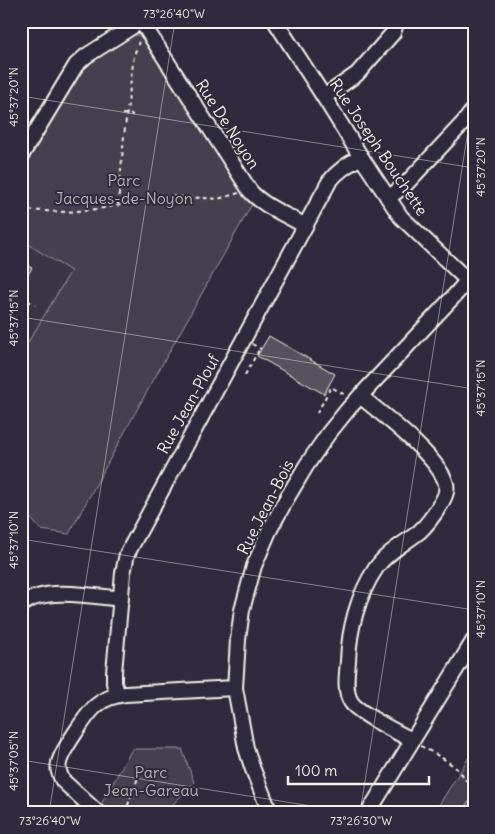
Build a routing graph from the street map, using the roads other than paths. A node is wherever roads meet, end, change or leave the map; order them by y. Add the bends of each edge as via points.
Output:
1 (275, 21) edge
2 (397, 21) edge
3 (140, 25) edge
4 (324, 97) junction
5 (474, 109) edge
6 (21, 156) edge
7 (361, 157) junction
8 (388, 198) junction
9 (305, 226) junction
10 (470, 277) edge
11 (355, 397) junction
12 (121, 599) junction
13 (21, 605) edge
14 (474, 640) edge
15 (235, 688) junction
16 (118, 695) junction
17 (414, 742) junction
18 (98, 813) edge
19 (270, 813) edge
20 (368, 813) edge

1 - 4 street, Rue Joseph Bouchette
2 - 4 street via 392,33 357,74
3 - 6 street via 76,65
3 - 9 street, Rue De Noyon via 250,190 262,201
4 - 7 street, Rue Joseph Bouchette
5 - 8 street via 404,186
7 - 8 street, Rue Joseph Bouchette
7 - 9 street, Rue Jean-Plouf via 335,174
8 - 10 street, Rue Joseph Bouchette via 406,223
9 - 12 street, Rue Jean-Plouf via 130,547
10 - 11 street, Rue Jean-Bois
11 - 15 street, Rue Jean-Bois via 286,498 262,547 242,610
11 - 17 street via 427,454 446,482 444,499 430,522 384,559 369,578 356,611 350,640 347,682 352,702
12 - 13 street via 54,594 35,597
12 - 16 street, Rue Jean-Plouf via 114,672
14 - 17 street
15 - 16 street
15 - 19 street, Rue Jean-Bois via 246,748
16 - 18 street via 101,702 89,713 58,765 63,781
17 - 20 street

